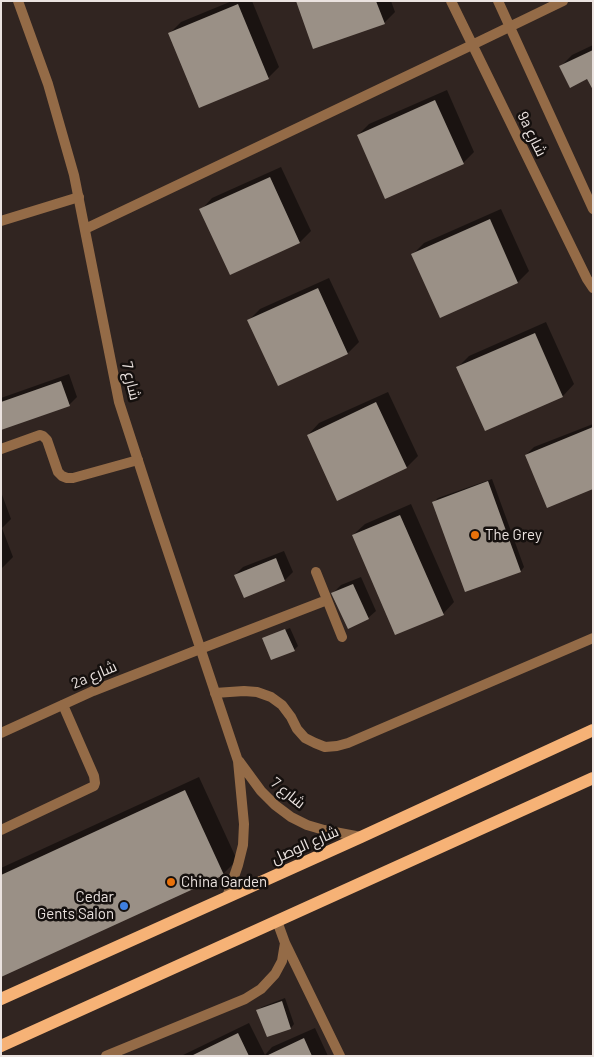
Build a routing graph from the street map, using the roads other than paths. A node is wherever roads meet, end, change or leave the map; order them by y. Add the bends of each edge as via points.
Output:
1 (18, 1) edge
2 (451, 1) edge
3 (498, 1) edge
4 (563, 1) edge
5 (510, 27) junction
6 (472, 45) junction
7 (78, 197) junction
8 (593, 209) edge
9 (1, 221) edge
10 (85, 229) junction
11 (590, 284) edge
12 (1, 449) edge
13 (138, 460) junction
14 (316, 572) dead end
15 (327, 600) junction
16 (342, 637) dead end
17 (593, 638) edge
18 (200, 649) junction
19 (216, 693) junction
20 (63, 705) junction
21 (593, 730) edge
22 (1, 733) edge
23 (238, 760) junction
24 (593, 778) edge
25 (1, 830) edge
26 (361, 837) junction
27 (227, 897) junction
28 (277, 921) junction
29 (286, 943) junction
30 (1, 999) edge
31 (1, 1046) edge
32 (106, 1056) edge
33 (340, 1056) edge

1 - 7 street, شارع 7 via 48,84
2 - 6 street, 9a شارع
3 - 5 street, 9a شارع
4 - 5 street
5 - 6 street
5 - 8 street, 9a شارع
6 - 10 street
6 - 11 street, 9a شارع
7 - 9 street
7 - 10 street, شارع 7
10 - 13 street, شارع 7 via 120,402
12 - 13 street via 43,436 58,472 67,478
13 - 18 street, شارع 7
14 - 15 street
15 - 16 street
15 - 18 street, 2a شارع
17 - 19 street via 337,746 314,744 305,738 282,705 271,697 258,692
18 - 19 street, شارع 7
18 - 20 street, 2a شارع
19 - 23 street, شارع 7
20 - 22 street, 2a شارع
20 - 25 street via 94,776 94,786
21 - 26 main road, شارع الوصل
23 - 26 street, شارع 7 via 261,792 291,817 324,830
23 - 27 street, شارع 7 via 244,810 243,844
24 - 28 main road
26 - 27 main road, شارع الوصل
27 - 30 main road, شارع الوصل
28 - 29 street
28 - 31 main road
29 - 32 street via 276,974 254,994
29 - 33 street

